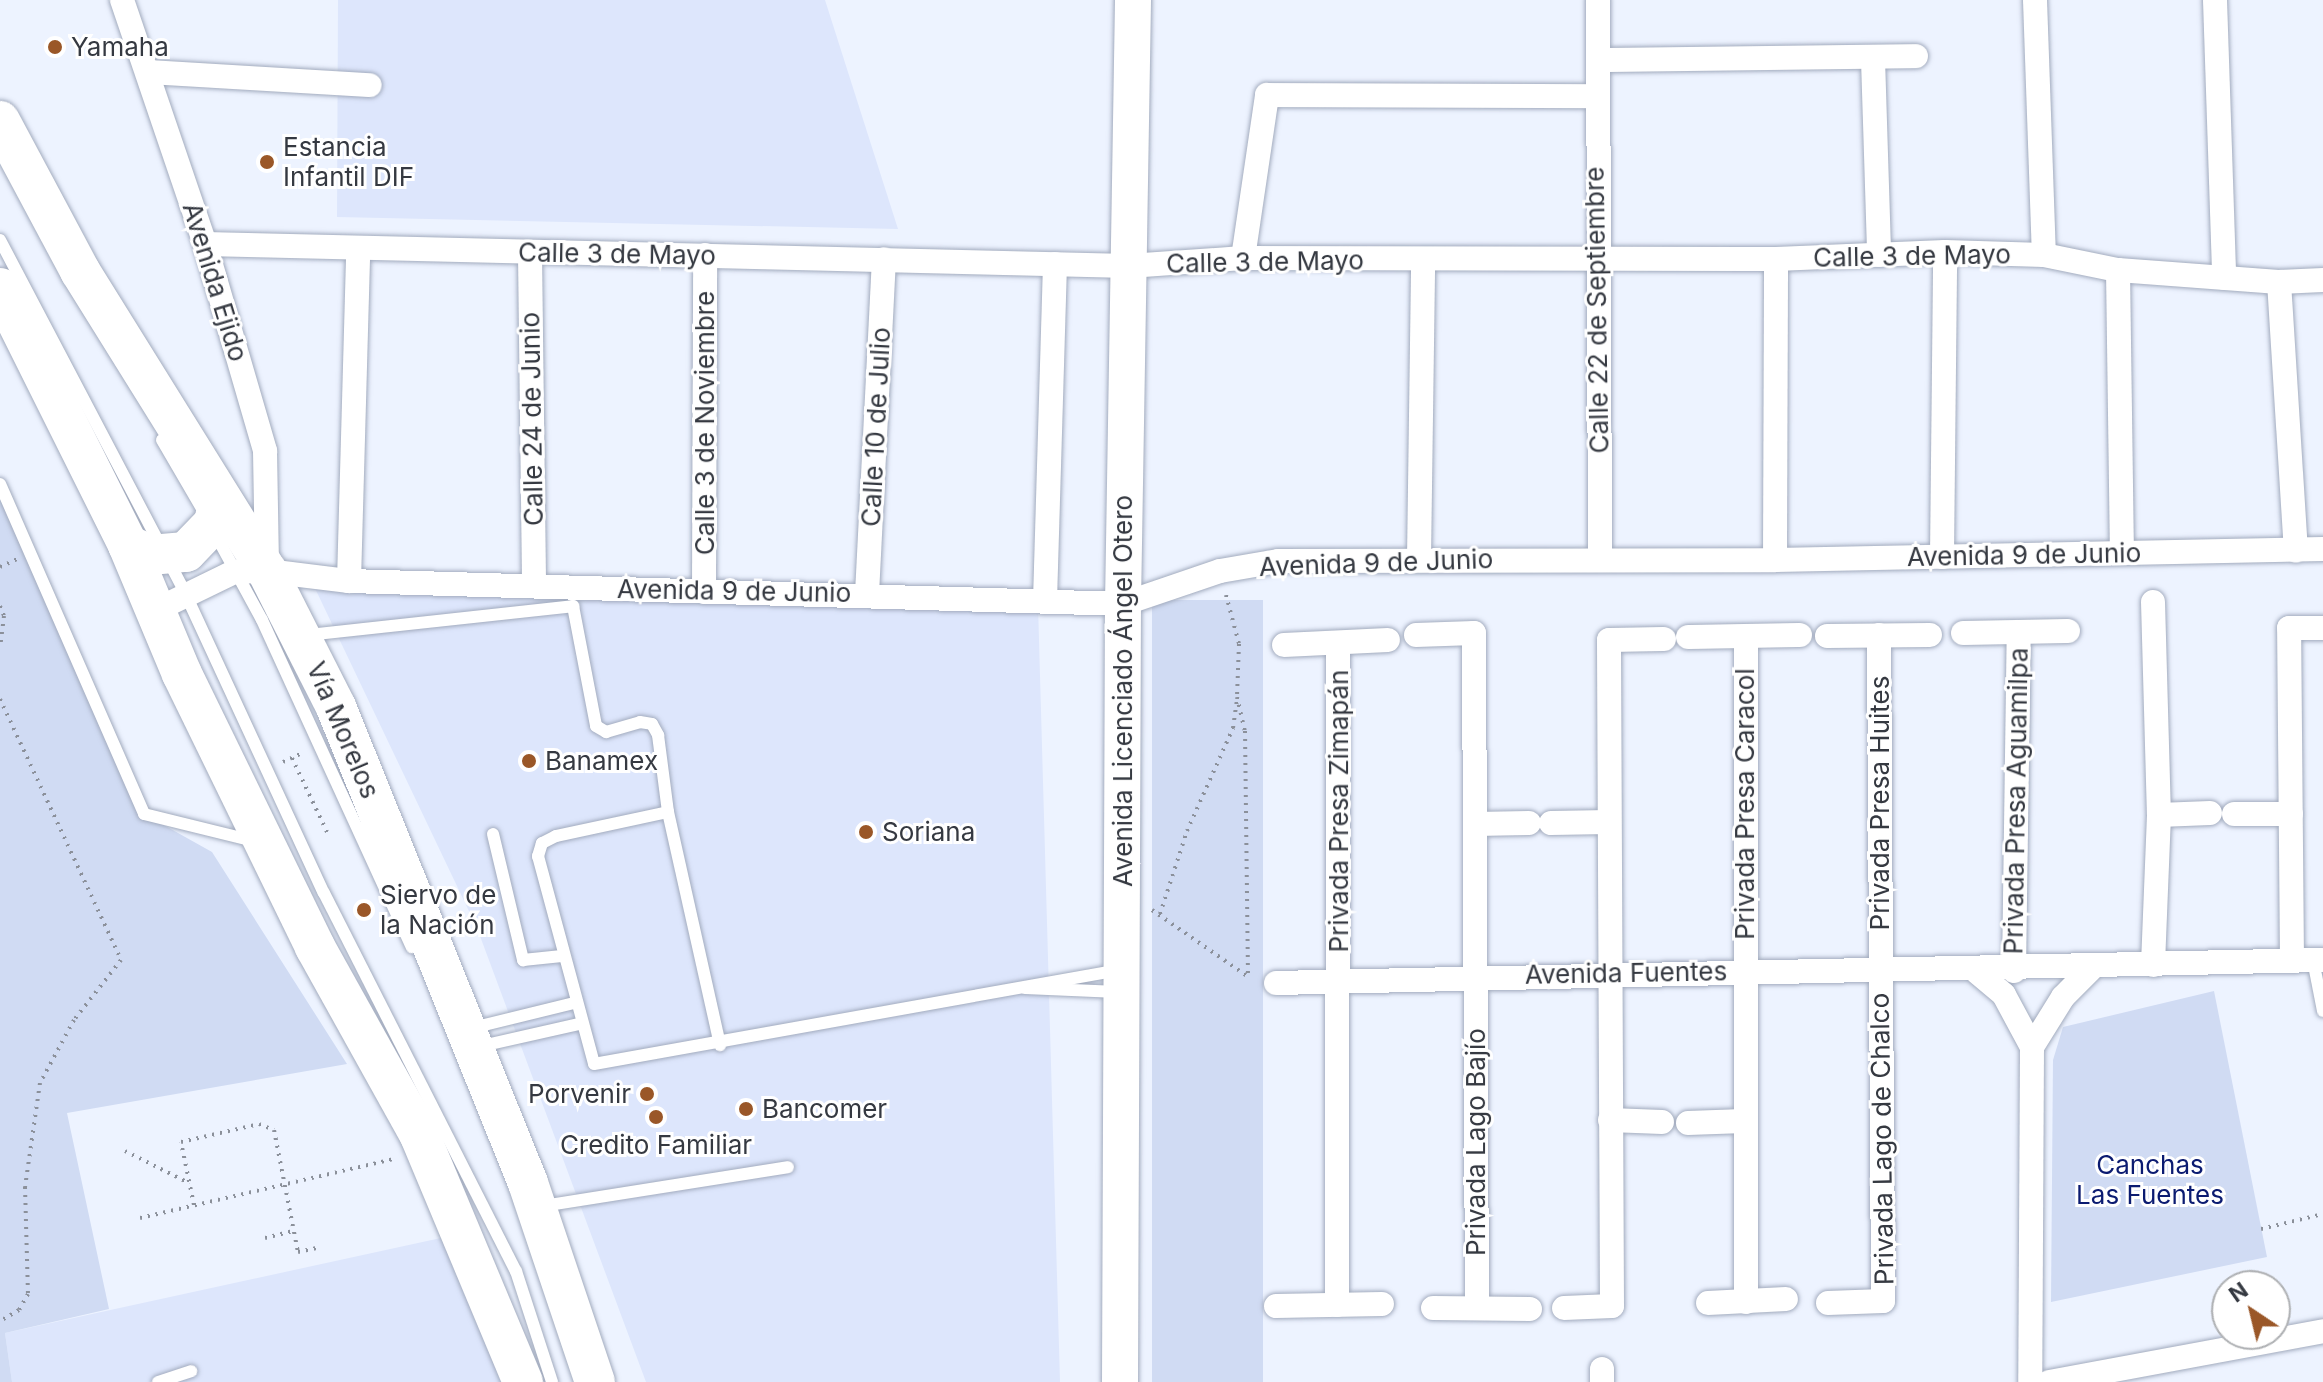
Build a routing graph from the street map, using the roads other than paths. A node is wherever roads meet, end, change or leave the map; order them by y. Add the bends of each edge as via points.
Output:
1 (122, 0) edge
2 (1133, 0) edge
3 (1598, 0) edge
4 (2035, 0) edge
5 (2215, 0) edge
6 (1916, 56) dead end
7 (1873, 59) junction
8 (1600, 60) junction
9 (148, 72) junction
10 (370, 85) dead end
11 (1595, 96) junction
12 (0, 121) edge
13 (0, 150) edge
14 (0, 240) edge
15 (205, 244) junction
16 (358, 250) junction
17 (1945, 252) junction
18 (530, 253) junction
19 (705, 255) junction
20 (1879, 255) junction
21 (2044, 255) junction
22 (1597, 257) junction
23 (1243, 258) junction
24 (884, 259) junction
25 (1776, 259) junction
26 (1423, 260) junction
27 (1055, 264) junction
28 (1129, 266) junction
29 (2118, 270) junction
30 (2224, 278) junction
31 (2323, 280) edge
32 (2279, 282) junction
33 (0, 288) edge
34 (95, 324) dead end
35 (158, 433) dead end
36 (0, 484) edge
37 (216, 512) junction
38 (128, 545) junction
39 (2323, 549) edge
40 (2296, 550) junction
41 (2122, 553) junction
42 (166, 556) junction
43 (1942, 557) junction
44 (1419, 559) junction
45 (1600, 560) junction
46 (1775, 560) junction
47 (250, 572) junction
48 (349, 581) junction
49 (534, 585) junction
50 (704, 592) junction
51 (867, 594) junction
52 (1045, 601) junction
53 (2153, 602) dead end
54 (171, 603) junction
55 (1123, 604) junction
56 (2323, 628) edge
57 (2068, 631) dead end
58 (2019, 632) junction
59 (1963, 633) dead end
60 (1416, 635) dead end
61 (1800, 635) dead end
62 (1879, 635) junction
63 (1930, 635) dead end
64 (302, 636) junction
65 (1746, 636) junction
66 (1827, 636) dead end
67 (1388, 640) dead end
68 (1338, 643) junction
69 (1284, 645) dead end
70 (668, 812) junction
71 (2210, 813) dead end
72 (2234, 814) dead end
73 (2291, 814) junction
74 (2159, 815) junction
75 (1609, 822) junction
76 (1475, 824) junction
77 (493, 834) dead end
78 (268, 844) junction
79 (562, 956) junction
80 (2309, 960) edge
81 (419, 962) dead end
82 (2153, 965) junction
83 (2093, 967) junction
84 (1880, 970) junction
85 (1744, 971) junction
86 (2014, 971) junction
87 (1977, 972) junction
88 (1611, 973) junction
89 (1475, 976) junction
90 (1340, 979) junction
91 (1121, 981) junction
92 (1276, 983) road end
93 (1022, 987) junction
94 (574, 1003) junction
95 (2323, 1011) edge
96 (579, 1024) junction
97 (459, 1027) junction
98 (720, 1045) junction
99 (2032, 1047) junction
100 (1610, 1120) junction
101 (1744, 1121) junction
102 (1662, 1122) dead end
103 (1688, 1123) dead end
104 (788, 1167) dead end
105 (536, 1208) junction
106 (1786, 1299) dead end
107 (1746, 1302) junction
108 (1708, 1303) dead end
109 (1828, 1303) dead end
110 (1382, 1304) dead end
111 (1337, 1305) junction
112 (1276, 1306) dead end
113 (1433, 1308) dead end
114 (1477, 1308) junction
115 (1564, 1308) dead end
116 (1530, 1309) dead end
117 (2323, 1331) edge
118 (191, 1371) dead end
119 (158, 1382) edge
120 (523, 1382) edge
121 (552, 1382) edge
122 (581, 1382) edge
123 (595, 1382) edge
124 (1120, 1382) edge
125 (2030, 1382) edge
126 (2049, 1382) edge

1 - 9 street, Avenida Ejido
2 - 28 main road, Avenida Licenciado Ángel Otero
3 - 8 street, Calle 22 de Septiembre
4 - 21 street
5 - 30 street
6 - 7 street
7 - 8 street
7 - 20 street
8 - 11 street, Calle 22 de Septiembre
9 - 10 street
9 - 15 street, Avenida Ejido
11 - 22 street, Calle 22 de Septiembre
11 - 23 street via 1267,95
12 - 37 main road, Vía Morelos
13 - 34 lane
14 - 42 lane
15 - 16 street, Calle 3 de Mayo
15 - 47 street, Avenida Ejido via 265,451
16 - 18 street, Calle 3 de Mayo
16 - 48 street
17 - 20 street, Calle 3 de Mayo
17 - 21 street, Calle 3 de Mayo
17 - 43 street
18 - 19 street, Calle 3 de Mayo
18 - 49 street, Calle 24 de Junio
19 - 24 street, Calle 3 de Mayo
19 - 50 street, Calle 3 de Noviembre
20 - 25 street, Calle 3 de Mayo
21 - 29 street, Calle 3 de Mayo
22 - 25 street, Calle 3 de Mayo
22 - 26 street, Calle 3 de Mayo
22 - 45 street, Calle 22 de Septiembre
23 - 26 street, Calle 3 de Mayo
23 - 28 street, Calle 3 de Mayo
24 - 27 street, Calle 3 de Mayo
24 - 51 street, Calle 10 de Julio
25 - 46 street
26 - 44 street
27 - 28 street, Calle 3 de Mayo
27 - 52 street
28 - 55 main road, Avenida Licenciado Ángel Otero
29 - 30 street, Calle 3 de Mayo
29 - 41 street
30 - 32 street, Calle 3 de Mayo
31 - 32 street, Calle 3 de Mayo
32 - 40 street
33 - 38 main road
35 - 37 lane
36 - 78 lane via 144,814
37 - 42 main road via 198,545
37 - 47 main road, Vía Morelos
38 - 42 main road
38 - 54 main road
39 - 40 street, Avenida 9 de Junio
40 - 41 street, Avenida 9 de Junio
41 - 43 street, Avenida 9 de Junio
42 - 54 lane
43 - 46 street, Avenida 9 de Junio
44 - 45 street, Avenida 9 de Junio
44 - 55 street, Avenida 9 de Junio via 1278,561 1220,571
45 - 46 street, Avenida 9 de Junio
47 - 48 street, Avenida 9 de Junio
47 - 54 street
47 - 64 main road, Vía Morelos
47 - 81 lane via 319,746
48 - 49 street, Avenida 9 de Junio
49 - 50 street, Avenida 9 de Junio
50 - 51 street, Avenida 9 de Junio
51 - 52 street, Avenida 9 de Junio
52 - 55 street, Avenida 9 de Junio
53 - 74 street
54 - 78 main road
54 - 121 lane via 267,769 516,1271
55 - 91 main road, Avenida Licenciado Ángel Otero
56 - 73 street via 2289,628
57 - 58 street, Privada Presa Aguamilpa
58 - 59 street, Privada Presa Aguamilpa
58 - 86 street, Privada Presa Aguamilpa
60 - 76 street, Privada Lago Bajío via 1474,633
61 - 65 street, Privada Presa Caracol
62 - 63 street
62 - 66 street
62 - 84 street, Privada Presa Huites
64 - 70 lane via 573,606 596,726 606,732 652,724
64 - 97 main road, Vía Morelos
65 - 75 street, Privada Presa Caracol via 1609,640
65 - 85 street, Privada Presa Caracol
67 - 68 street, Privada Presa Zimapán
68 - 69 street, Privada Presa Zimapán
68 - 90 street, Privada Presa Zimapán
70 - 79 lane via 542,843 538,856
70 - 98 lane
71 - 74 street
72 - 73 street
73 - 80 street
74 - 82 street
75 - 76 street
75 - 88 street
76 - 89 street, Privada Lago Bajío
77 - 79 lane via 523,960
78 - 120 main road via 315,947 426,1151
79 - 94 lane
80 - 82 street, Avenida Fuentes
80 - 95 lane
82 - 83 street, Avenida Fuentes
83 - 86 street, Avenida Fuentes
83 - 99 street via 2063,997
84 - 85 street, Avenida Fuentes
84 - 87 street, Avenida Fuentes
84 - 109 street, Privada Lago de Chalco via 1883,1301
85 - 88 street, Avenida Fuentes
85 - 101 street, Privada Presa Caracol
86 - 87 street, Avenida Fuentes
87 - 99 street via 2004,995
88 - 89 street, Avenida Fuentes
88 - 100 street
89 - 90 street, Avenida Fuentes
89 - 114 street, Privada Lago Bajío
90 - 92 street, Avenida Fuentes
90 - 111 street, Privada Presa Zimapán
91 - 93 lane
91 - 93 lane
91 - 124 main road, Avenida Licenciado Ángel Otero
93 - 98 lane
94 - 96 lane
94 - 97 lane
96 - 97 lane
96 - 98 lane via 594,1064
97 - 105 main road, Vía Morelos
97 - 122 lane
99 - 125 street
100 - 102 street
100 - 115 street via 1612,1306
101 - 103 street
101 - 107 street, Privada Presa Caracol
104 - 105 lane
105 - 123 main road, Vía Morelos
106 - 107 street
107 - 108 street
110 - 111 street
111 - 112 street
113 - 114 street
114 - 116 street
117 - 126 street
118 - 119 lane

